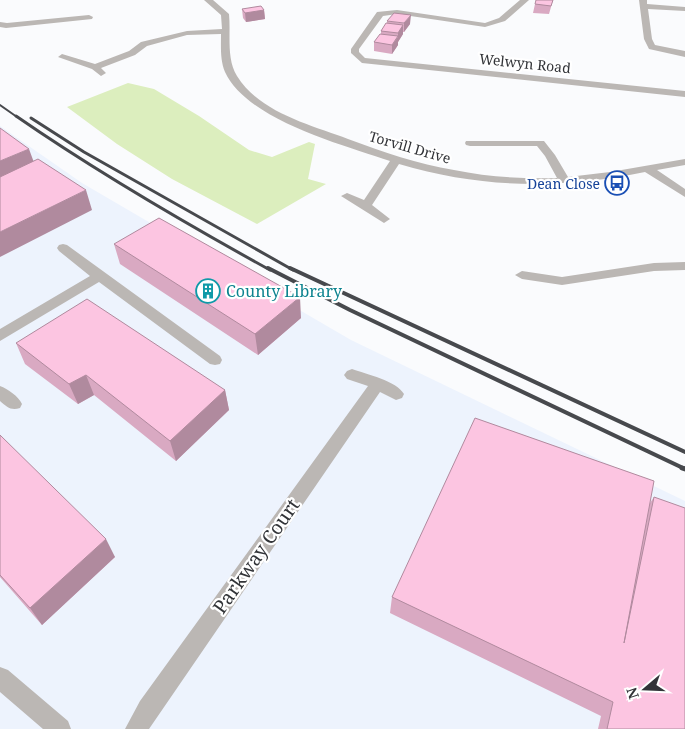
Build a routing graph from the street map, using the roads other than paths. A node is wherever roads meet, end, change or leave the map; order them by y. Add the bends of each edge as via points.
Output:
1 (208, 0) edge
2 (525, 0) edge
3 (644, 3) edge
4 (685, 9) edge
5 (89, 17) dead end
6 (3, 25) edge
7 (227, 31) junction
8 (15, 35) dead end
9 (685, 54) edge
10 (62, 57) dead end
11 (685, 94) edge
12 (470, 143) dead end
13 (397, 160) junction
14 (685, 162) edge
15 (646, 168) junction
16 (564, 181) junction
17 (685, 194) edge
18 (347, 196) dead end
19 (366, 206) junction
20 (384, 219) dead end
21 (63, 248) dead end
22 (685, 266) edge
23 (522, 275) dead end
24 (99, 276) junction
25 (0, 336) edge
26 (215, 360) dead end
27 (352, 375) dead end
28 (378, 384) junction
29 (0, 392) edge
30 (396, 394) dead end
31 (14, 404) dead end
32 (0, 678) edge
33 (60, 729) edge
34 (136, 729) edge

1 - 7 street, Torvill Drive via 225,14
2 - 11 street, Welwyn Road via 499,22 485,25 397,12 380,14 355,49 356,57
3 - 4 street
3 - 9 street via 648,39 652,47
5 - 6 street
6 - 8 street
7 - 10 street via 187,33 144,44 98,70
7 - 13 street, Torvill Drive via 229,70 241,89 266,108 298,124
12 - 16 street via 540,143
13 - 16 street, Torvill Drive via 463,175 510,181
13 - 19 street
14 - 15 street, Torvill Drive
15 - 16 street, Torvill Drive
15 - 17 street
18 - 19 street
19 - 20 street
21 - 24 street
22 - 23 street via 654,267 562,281
24 - 25 street
24 - 26 street
27 - 28 street
28 - 30 street
28 - 34 street, Parkway Court
29 - 31 street
32 - 33 street

